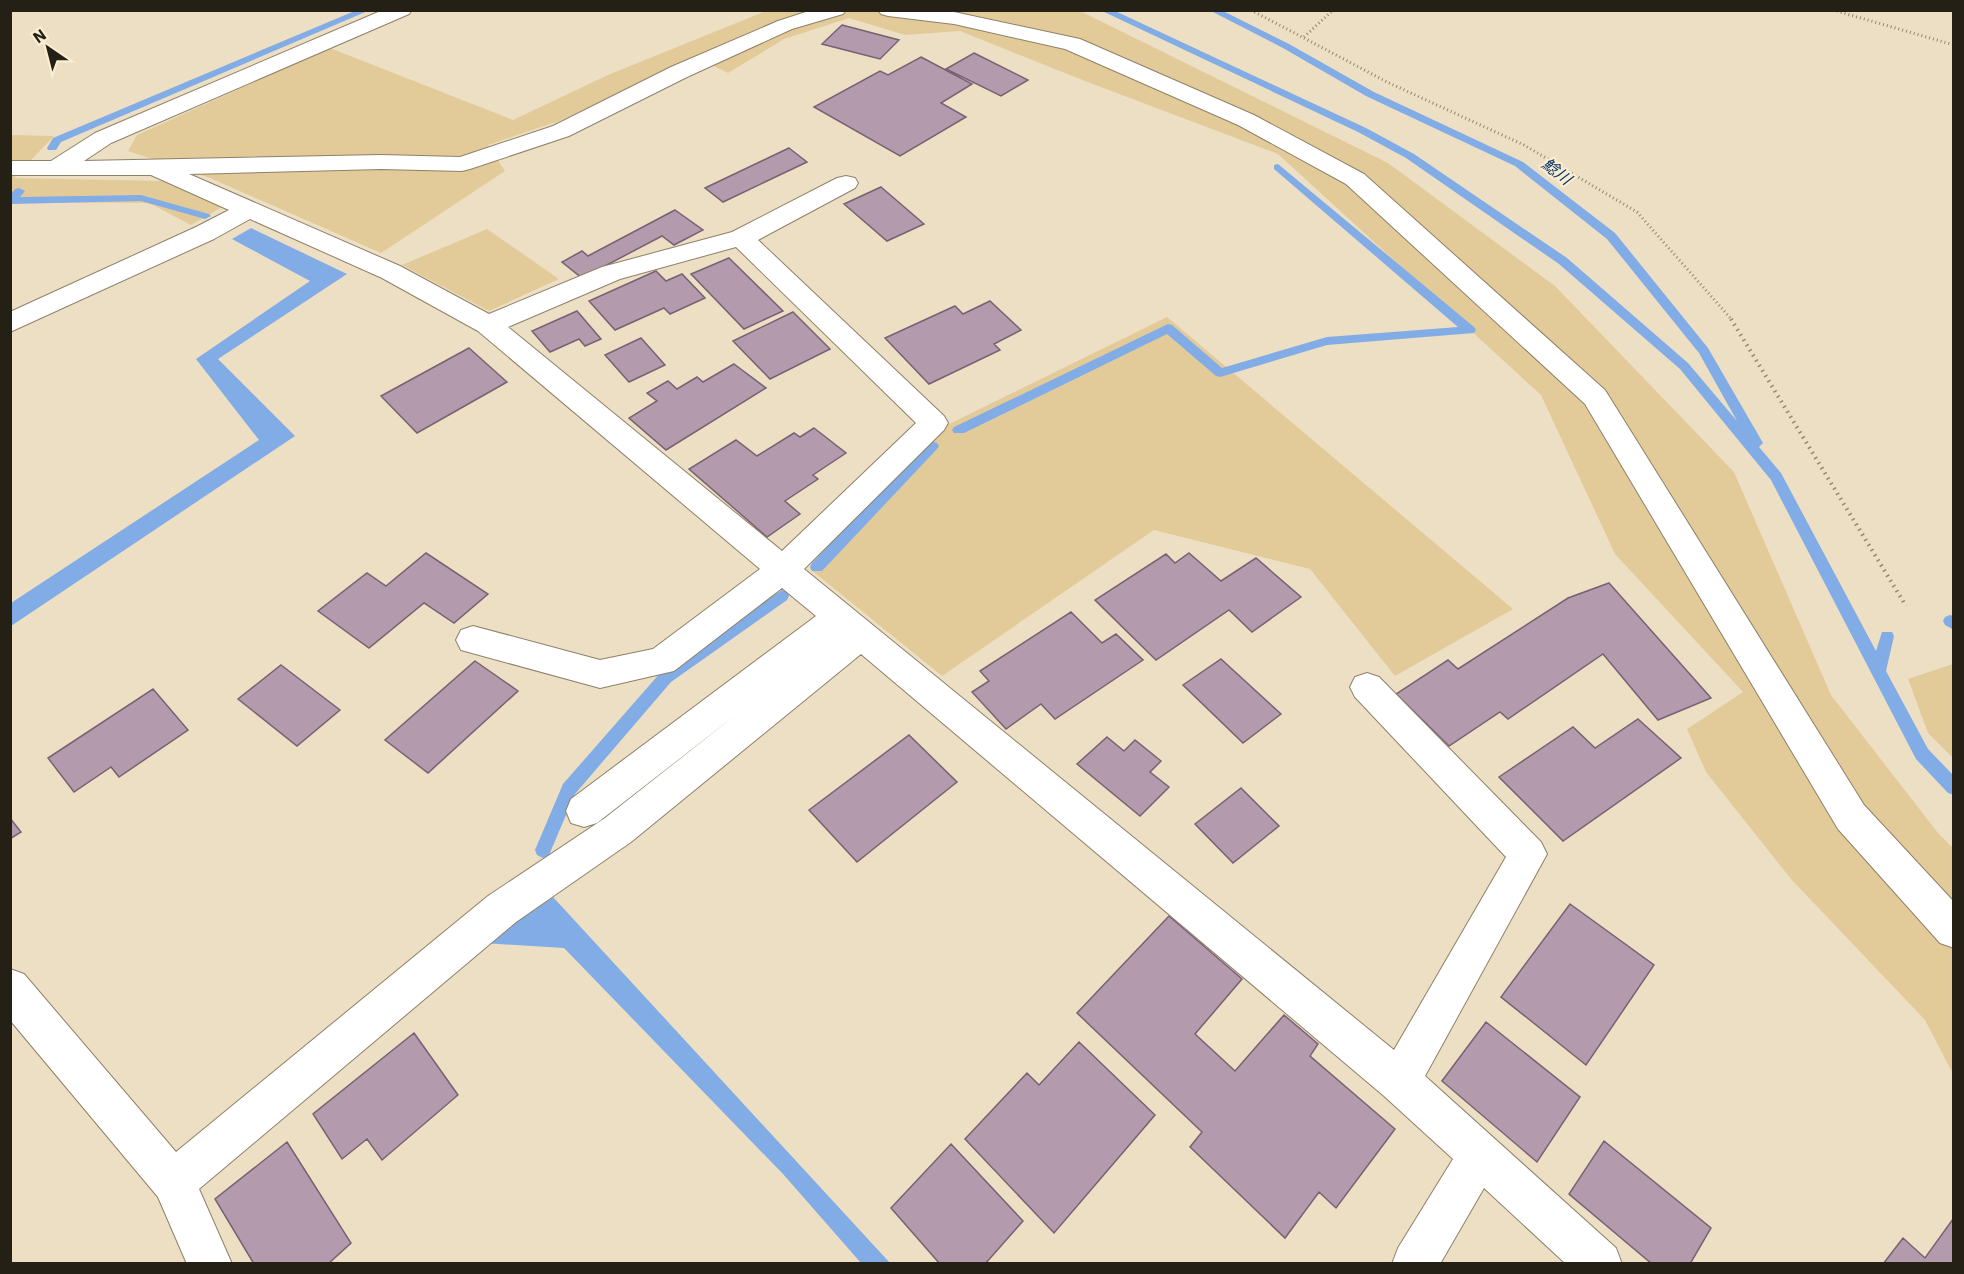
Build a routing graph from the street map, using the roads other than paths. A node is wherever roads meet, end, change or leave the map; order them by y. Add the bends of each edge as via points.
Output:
1 (402, 10) edge
2 (836, 10) edge
3 (888, 10) edge
4 (58, 167) junction
5 (10, 168) edge
6 (155, 168) junction
7 (846, 183) dead end
8 (248, 210) junction
9 (741, 238) junction
10 (10, 323) edge
11 (488, 325) junction
12 (784, 569) junction
13 (850, 626) junction
14 (473, 640) dead end
15 (1367, 687) dead end
16 (584, 811) dead end
17 (1953, 930) edge
18 (10, 988) edge
19 (1399, 1081) junction
20 (1480, 1154) junction
21 (173, 1182) junction
22 (210, 1263) edge
23 (1414, 1263) edge
24 (1600, 1263) edge

1 - 4 street via 103,138
2 - 6 street via 775,29 561,131 462,164 381,162
3 - 17 street via 954,18 1072,44 1246,120 1354,179 1594,397 1851,817
4 - 5 street
4 - 6 street
6 - 8 street
7 - 9 street
8 - 10 street
8 - 11 street via 391,272
9 - 11 street via 611,273
9 - 12 street via 934,423
11 - 12 street
12 - 13 street
12 - 14 street via 662,661 600,674
13 - 16 street
13 - 19 street
13 - 21 street via 618,830 502,909
15 - 19 street via 1528,854
18 - 21 street
19 - 20 street
20 - 23 street
20 - 24 street
21 - 22 street

